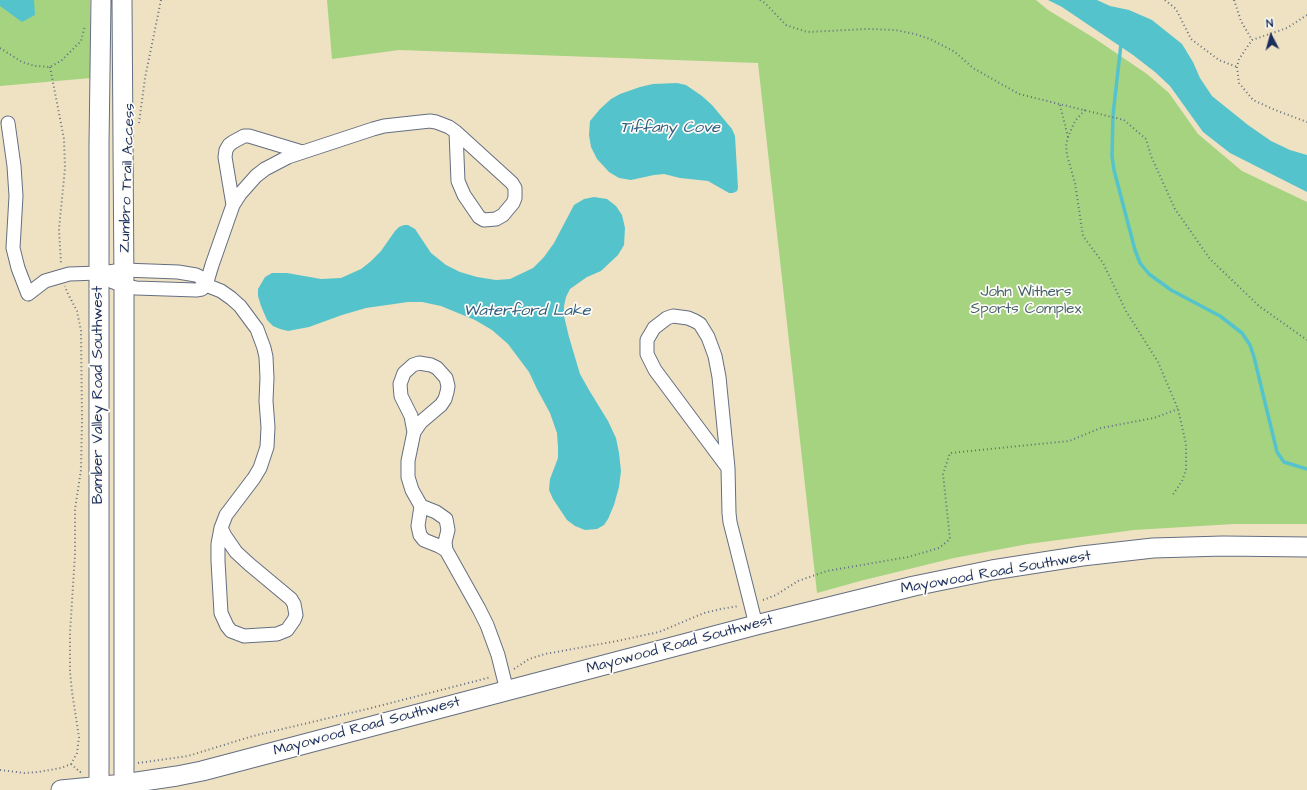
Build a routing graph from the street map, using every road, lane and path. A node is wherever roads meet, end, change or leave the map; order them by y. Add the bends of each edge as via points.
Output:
1 (101, 0) edge
2 (122, 0) edge
3 (161, 0) edge
4 (760, 0) edge
5 (1166, 0) edge
6 (1234, 0) edge
7 (1307, 15) edge
8 (85, 19) dead end
9 (1252, 40) junction
10 (0, 48) edge
11 (50, 67) junction
12 (1237, 67) junction
13 (1060, 105) junction
14 (1085, 110) junction
15 (1307, 122) edge
16 (8, 123) dead end
17 (139, 129) dead end
18 (456, 132) junction
19 (1068, 137) junction
20 (302, 152) junction
21 (234, 205) junction
22 (99, 273) junction
23 (62, 275) junction
24 (124, 278) junction
25 (206, 285) junction
26 (1307, 340) edge
27 (1178, 409) junction
28 (414, 432) junction
29 (728, 468) junction
30 (1172, 496) dead end
31 (421, 506) junction
32 (221, 528) junction
33 (1307, 547) edge
34 (446, 550) junction
35 (751, 605) junction
36 (756, 625) junction
37 (505, 682) junction
38 (140, 763) dead end
39 (71, 764) junction
40 (0, 770) edge
41 (80, 772) dead end
42 (124, 787) edge
43 (99, 788) edge
44 (61, 790) edge

1 - 22 main road, Bamber Valley Road Southwest
2 - 24 main road, Bamber Valley Road Southwest
3 - 17 path, Zumbro Trail Access via 145,78
4 - 13 path via 786,25 807,32 895,30 930,39 955,52 973,68 1019,94
5 - 12 path via 1176,10 1192,38 1219,60
6 - 9 path via 1241,21
7 - 9 path via 1287,28
8 - 11 path via 81,41 62,60
9 - 12 path via 1239,59
10 - 11 path via 22,62
11 - 23 path via 64,139 65,168 59,229
12 - 15 path via 1238,83 1253,100
13 - 14 path
13 - 19 path
14 - 19 path via 1075,121
14 - 26 path via 1124,120 1146,139 1175,209 1210,259 1260,306
16 - 23 street via 16,181 13,243 18,268 28,294 45,281
18 - 18 street via 515,188 513,203 496,219 484,220 479,217 464,195 458,181
18 - 20 street via 436,122 384,126
19 - 27 path via 1067,155 1075,183 1083,236 1103,263 1126,311 1158,362
20 - 21 street via 265,169 240,194
20 - 21 street via 249,136 244,136 229,145 225,157
21 - 25 street
22 - 23 street
22 - 24 street
22 - 43 main road, Bamber Valley Road Southwest
23 - 39 path via 77,311 81,338 81,470 75,509 70,633 70,671 79,736 77,752
24 - 25 street via 196,290
24 - 25 street via 178,272 196,275
24 - 42 main road, Bamber Valley Road Southwest
25 - 32 street via 231,298 249,317 261,339 267,362 268,437 265,456 254,478 226,515
27 - 30 path via 1186,444 1186,470
27 - 35 path via 1154,418 1101,428 1069,441 950,453 943,474 950,539 939,548 908,557 827,571 798,581 776,595
28 - 28 street via 445,399 448,386 446,378 437,368 419,363 404,373 400,384 400,396 411,416
28 - 31 street via 408,461 408,477
29 - 29 street via 719,377 708,337 695,320 680,316 667,318 650,334 646,347 647,354 655,370
29 - 35 street via 729,513
31 - 34 street via 446,519
31 - 34 street via 418,526 420,535 424,540
32 - 32 street via 236,552 291,599 296,615 287,630 277,634 251,637 239,635 227,626 221,613 218,550
33 - 36 main road, Mayowood Road Southwest via 1153,548 1082,556 992,570 914,586
34 - 37 street via 487,626
35 - 36 street
35 - 37 path via 704,613 659,632 529,659 514,669
36 - 37 main road, Mayowood Road Southwest
37 - 38 path via 367,709 252,736 188,756
37 - 42 main road, Mayowood Road Southwest via 202,771
39 - 40 path via 38,772
39 - 41 path
42 - 43 main road, Mayowood Road Southwest
43 - 44 main road, Mayowood Road Southwest

